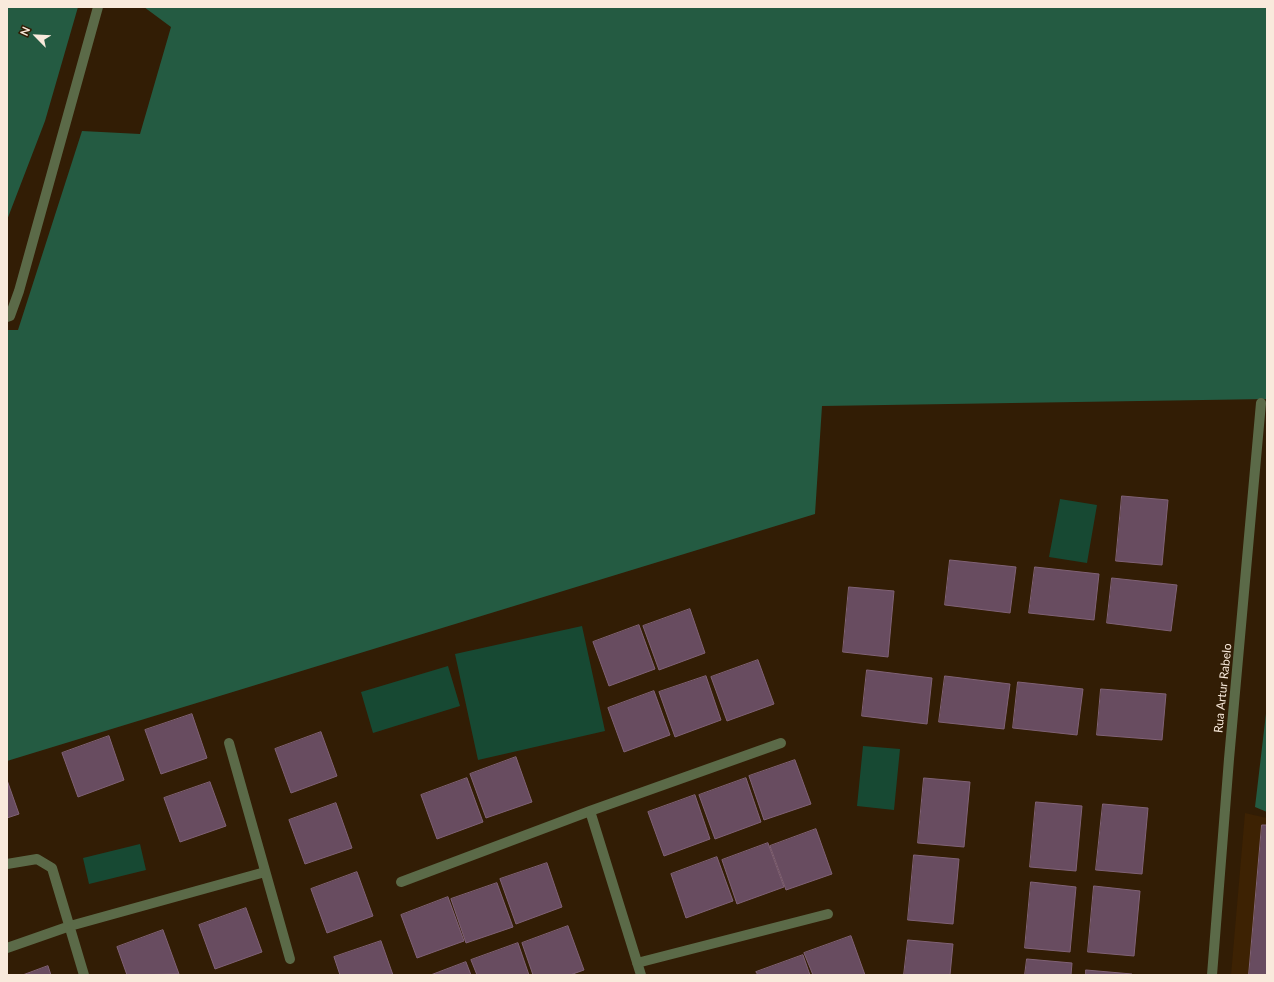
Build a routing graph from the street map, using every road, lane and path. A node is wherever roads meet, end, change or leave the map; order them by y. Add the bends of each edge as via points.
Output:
1 (98, 7) edge
2 (7, 317) edge
3 (1261, 403) dead end
4 (229, 743) dead end
5 (781, 743) dead end
6 (590, 811) junction
7 (7, 864) edge
8 (266, 872) junction
9 (401, 882) dead end
10 (828, 914) dead end
11 (70, 926) junction
12 (7, 948) edge
13 (290, 959) dead end
14 (637, 963) junction
15 (84, 975) edge
16 (641, 975) edge
17 (1212, 975) edge

1 - 2 street via 19,291 10,316
3 - 17 street, Rua Artur Rabelo
4 - 8 street
5 - 6 street
6 - 9 street
6 - 14 street
7 - 11 street via 37,859 52,868
8 - 11 street
8 - 13 street
10 - 14 street
11 - 12 street
11 - 15 street
14 - 16 street

